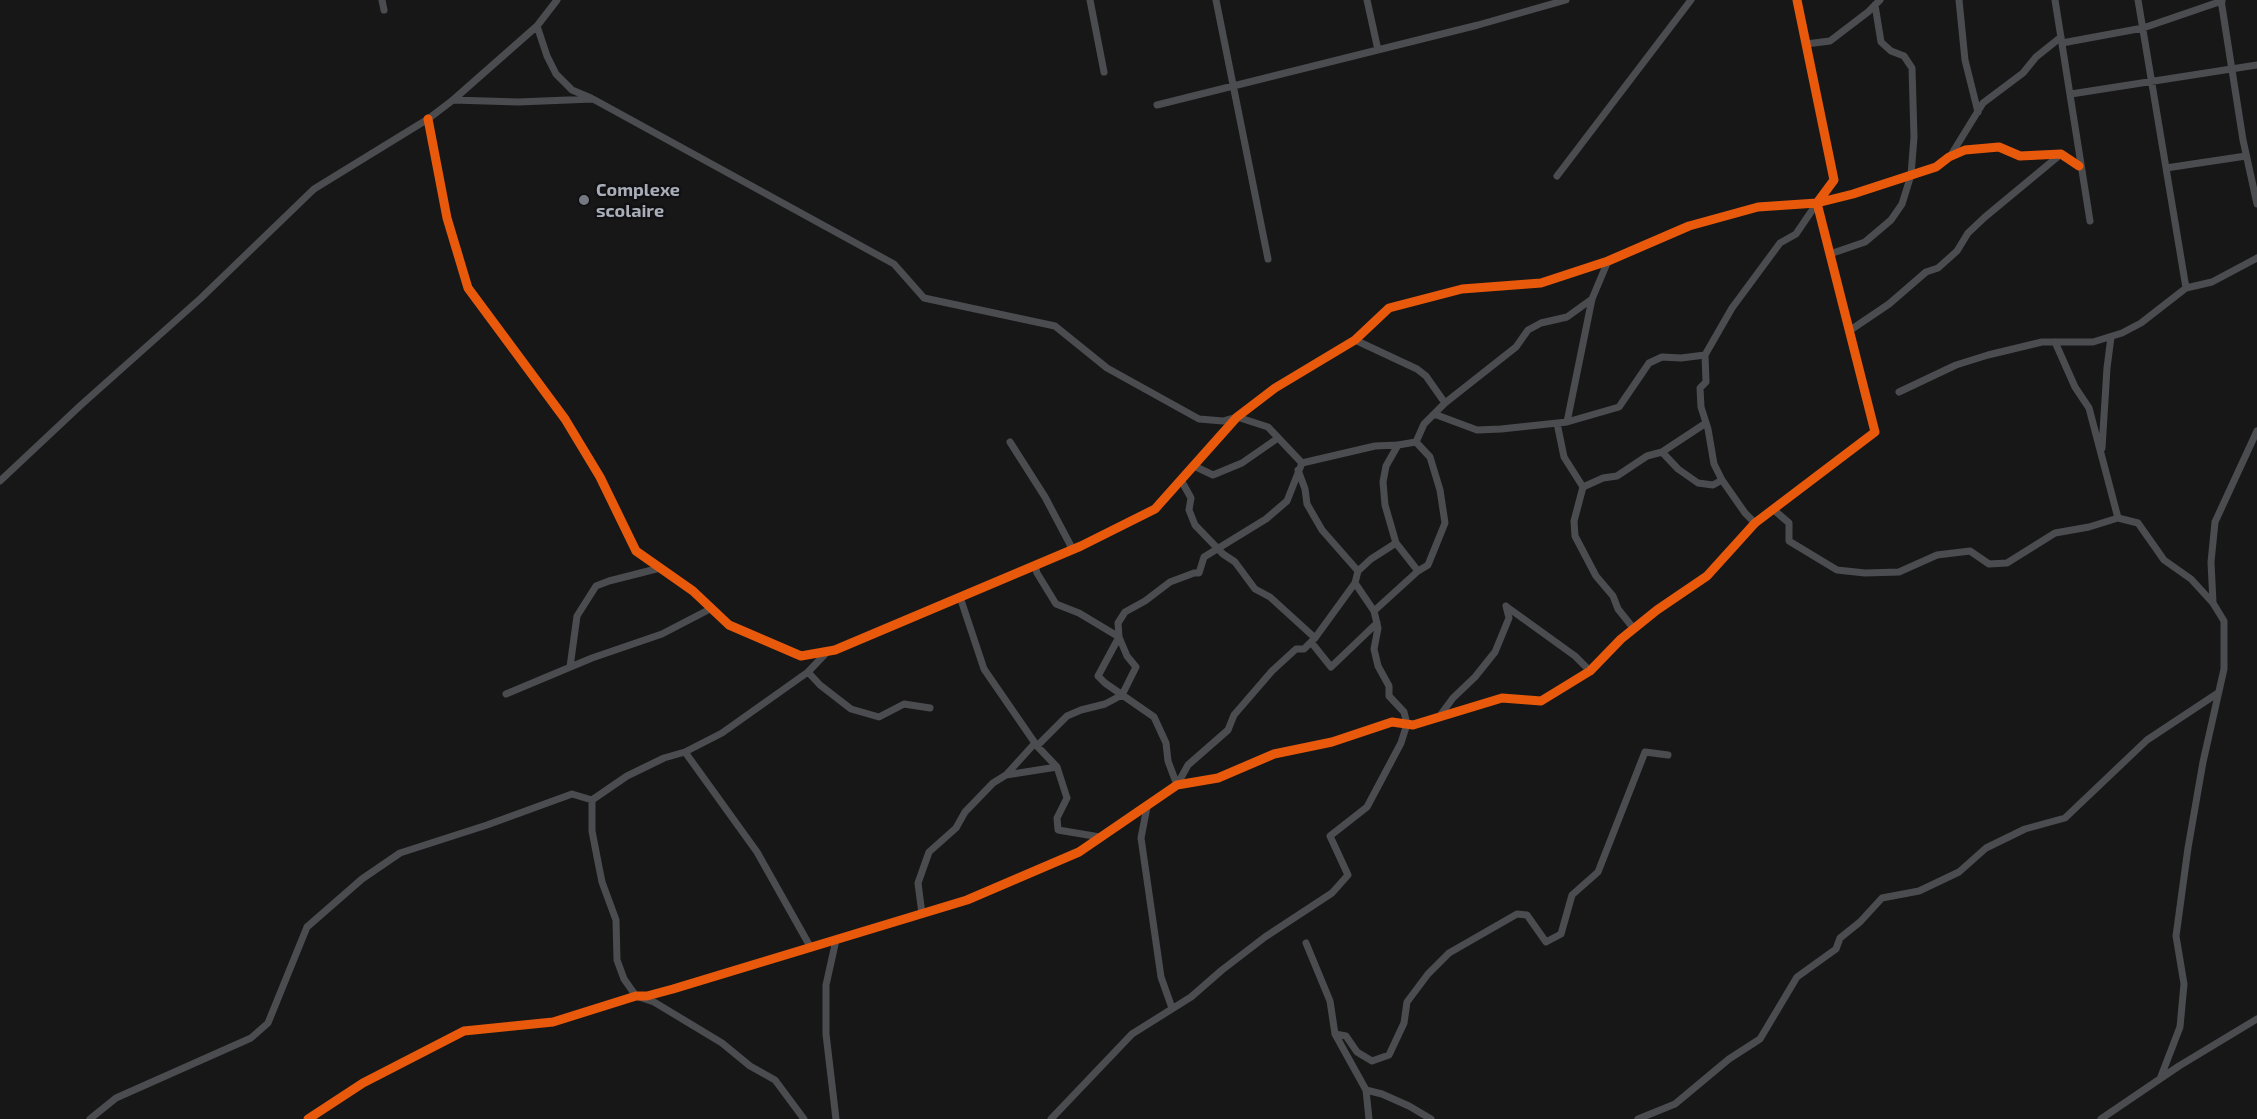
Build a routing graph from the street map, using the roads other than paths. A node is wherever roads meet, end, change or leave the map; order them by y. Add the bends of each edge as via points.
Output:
1 (382, 0) edge
2 (557, 0) edge
3 (1090, 0) edge
4 (1216, 0) edge
5 (1367, 0) edge
6 (1566, 0) edge
7 (1691, 0) edge
8 (1797, 0) edge
9 (1959, 0) edge
10 (2055, 0) edge
11 (2138, 0) edge
12 (2221, 1) edge
13 (1877, 3) edge
14 (384, 10) dead end
15 (537, 26) junction
16 (2143, 28) junction
17 (2061, 40) junction
18 (1806, 44) junction
19 (1378, 50) junction
20 (2257, 64) edge
21 (2232, 68) junction
22 (1104, 72) dead end
23 (2151, 82) junction
24 (1233, 87) junction
25 (2071, 93) junction
26 (593, 99) junction
27 (453, 100) junction
28 (1157, 105) dead end
29 (1978, 112) junction
30 (428, 119) junction
31 (2061, 154) junction
32 (2246, 156) junction
33 (1949, 157) junction
34 (2079, 166) junction
35 (2166, 168) junction
36 (1911, 175) junction
37 (1557, 176) dead end
38 (1817, 203) junction
39 (2257, 204) edge
40 (2090, 221) dead end
41 (1830, 254) junction
42 (2257, 258) edge
43 (1268, 260) dead end
44 (1608, 261) junction
45 (2186, 288) junction
46 (1592, 299) junction
47 (1850, 331) junction
48 (2111, 337) junction
49 (1355, 340) junction
50 (2055, 342) junction
51 (1705, 355) junction
52 (1899, 393) dead end
53 (1445, 403) junction
54 (1434, 414) junction
55 (1237, 417) junction
56 (1567, 422) junction
57 (1557, 423) junction
58 (1706, 423) junction
59 (2257, 431) edge
60 (1278, 438) junction
61 (1416, 441) junction
62 (1010, 442) dead end
63 (1398, 446) junction
64 (1662, 452) junction
65 (2102, 457) junction
66 (1302, 463) junction
67 (1194, 466) junction
68 (1298, 470) junction
69 (1181, 480) junction
70 (1722, 480) junction
71 (0, 482) edge
72 (1583, 487) junction
73 (1774, 510) junction
74 (2118, 518) junction
75 (1755, 523) junction
76 (1396, 543) junction
77 (1218, 549) junction
78 (1073, 550) junction
79 (1035, 566) junction
80 (660, 568) junction
81 (1358, 571) junction
82 (1418, 571) junction
83 (1355, 583) junction
84 (960, 597) junction
85 (2213, 603) junction
86 (712, 608) junction
87 (1374, 611) junction
88 (1377, 623) junction
89 (1634, 629) junction
90 (1119, 637) junction
91 (1313, 640) junction
92 (828, 651) junction
93 (570, 667) junction
94 (1590, 671) junction
95 (808, 672) junction
96 (2218, 693) junction
97 (506, 694) dead end
98 (1122, 695) junction
99 (930, 708) dead end
100 (1438, 717) junction
101 (1407, 724) junction
102 (1036, 744) junction
103 (685, 752) junction
104 (1668, 755) dead end
105 (1057, 766) junction
106 (1006, 775) junction
107 (1177, 785) junction
108 (592, 800) junction
109 (1147, 807) junction
110 (1100, 837) junction
111 (922, 914) junction
112 (836, 940) junction
113 (1306, 943) dead end
114 (811, 948) junction
115 (636, 996) junction
116 (1172, 1008) junction
117 (2257, 1019) edge
118 (1335, 1034) junction
119 (2160, 1079) junction
120 (1366, 1090) junction
121 (90, 1119) edge
122 (308, 1119) edge
123 (804, 1119) edge
124 (836, 1119) edge
125 (1051, 1119) edge
126 (1369, 1119) edge
127 (1431, 1119) edge
128 (1638, 1119) edge
129 (2101, 1119) edge

1 - 14 street
2 - 15 street
3 - 22 street
4 - 24 street
5 - 19 street
6 - 19 street
7 - 37 street
8 - 18 street
9 - 29 street via 1965,60
10 - 17 street
11 - 16 street
12 - 16 street
12 - 21 street
13 - 18 street via 1830,41
13 - 36 street via 1881,42 1905,56 1912,68
15 - 26 street via 556,74 572,90
15 - 27 street
16 - 17 street
16 - 23 street
17 - 25 street
17 - 29 street via 2036,57 2023,73 1983,103
18 - 38 street via 1834,180
19 - 24 street
20 - 21 street
21 - 23 street
21 - 32 street
23 - 25 street
23 - 35 street
24 - 28 street
24 - 43 street
25 - 34 street
26 - 27 street
26 - 55 street via 894,264 924,298 1055,326 1107,368 1199,419 1223,421
27 - 30 street
29 - 33 street
30 - 71 street via 314,189
30 - 80 street via 447,218 468,288 565,419 600,477 636,551
31 - 33 street via 2020,156 1999,147 1965,150
31 - 34 street
31 - 47 street via 1984,217 1938,268 1926,272 1890,304
32 - 35 street
32 - 39 street
33 - 36 street via 1936,167
34 - 40 street
35 - 45 street
36 - 38 street
36 - 41 street via 1902,204 1891,220 1865,242
38 - 41 street
38 - 44 street via 1758,207 1689,226
38 - 51 street via 1796,234 1780,243 1732,308
41 - 47 street
42 - 45 street via 2212,282
44 - 46 street
44 - 49 street via 1542,283 1462,289 1389,308
45 - 48 street via 2141,323
46 - 53 street via 1567,317 1528,330 1516,347
46 - 56 street
47 - 73 street via 1875,432
48 - 50 street via 2092,342
48 - 65 street
49 - 53 street via 1417,369
49 - 55 street via 1275,388
50 - 52 street via 1956,365
50 - 65 street via 2089,408
51 - 56 street via 1662,357 1649,363 1619,407
51 - 58 street via 1706,382 1700,387
53 - 54 street
54 - 57 street via 1477,430
54 - 61 street
55 - 60 street via 1268,427
55 - 67 street
56 - 57 street
57 - 72 street via 1564,457
58 - 64 street
58 - 70 street via 1714,464
59 - 85 street via 2215,522 2211,562
60 - 66 street
60 - 67 street via 1242,463 1213,475
61 - 63 street
61 - 82 street via 1430,457 1445,523 1428,565
62 - 78 street
63 - 66 street via 1375,446
63 - 76 street via 1386,466 1383,482 1384,505
64 - 70 street via 1698,483
64 - 72 street via 1647,456 1617,476
65 - 74 street
66 - 68 street
67 - 69 street
68 - 77 street via 1287,501
68 - 81 street via 1307,504 1322,530
69 - 77 street via 1191,498 1189,510 1195,525
69 - 78 street via 1155,508
70 - 75 street
72 - 89 street via 1574,521 1575,536 1596,576
73 - 74 street via 1789,523 1789,541 1837,570 1865,573 1899,572 1937,555 1970,551 1989,564 2007,563 2055,533
73 - 75 street
74 - 85 street via 2138,523 2164,560 2191,579
75 - 89 street via 1707,576
76 - 81 street
76 - 82 street
77 - 90 street via 1204,557 1199,573 1170,582 1125,612 1118,623
77 - 91 street
78 - 79 street
79 - 84 street
79 - 90 street via 1056,604
80 - 86 street
80 - 93 street via 596,586 577,616
81 - 83 street
82 - 87 street
83 - 87 street
83 - 91 street
84 - 92 street
84 - 102 street via 984,669
85 - 96 street via 2224,621 2224,669
86 - 92 street via 729,625 801,656
86 - 93 street via 662,634
87 - 88 street
88 - 91 street via 1331,667
88 - 101 street via 1374,649 1378,666 1389,686 1389,696 1404,712
89 - 94 street
90 - 98 street via 1136,667
90 - 98 street via 1098,676
91 - 107 street via 1304,649 1296,649 1272,671 1234,715 1228,730 1188,765
92 - 95 street
93 - 97 street
94 - 100 street via 1541,701 1502,698
94 - 100 street via 1506,606 1509,618 1495,652
95 - 99 street via 851,708 879,717 904,704
95 - 103 street via 722,733
96 - 119 street via 2203,762 2176,936 2184,984 2180,1027
96 - 128 street via 2147,740 2065,818 2025,829 1986,848 1959,872 1919,891 1882,898 1840,938 1836,949 1797,976 1760,1039 1675,1104
98 - 102 street via 1067,716
98 - 107 street via 1154,717 1166,743
100 - 101 street
101 - 107 street via 1392,722 1332,742 1274,754 1218,778
101 - 116 street via 1367,807 1330,836 1348,875 1332,893 1286,922
102 - 105 street
102 - 106 street
103 - 108 street via 627,776
103 - 114 street via 757,852
104 - 118 street via 1645,752 1598,872 1572,895 1561,934 1546,942 1527,915 1517,914 1449,953 1407,1002 1404,1023 1389,1055 1372,1061 1358,1052 1346,1036
105 - 106 street
105 - 110 street via 1067,798 1057,818 1059,830
106 - 111 street via 986,790 956,828 928,852 918,883
107 - 109 street
108 - 115 street via 592,831 602,882 616,920 617,960 624,980
108 - 121 street via 572,794 400,853 362,879 307,927 268,1023 251,1038 116,1098
109 - 110 street
109 - 116 street via 1141,838 1161,977
110 - 111 street via 1079,852 1024,877
111 - 112 street
112 - 114 street
112 - 124 street via 826,986 826,1034
113 - 118 street via 1330,1001
114 - 115 street via 673,989
115 - 122 street via 552,1023 464,1031 363,1083
115 - 123 street via 654,1002 722,1043 775,1080
116 - 125 street via 1132,1034
117 - 119 street
118 - 120 street
119 - 129 street
120 - 126 street
120 - 127 street

